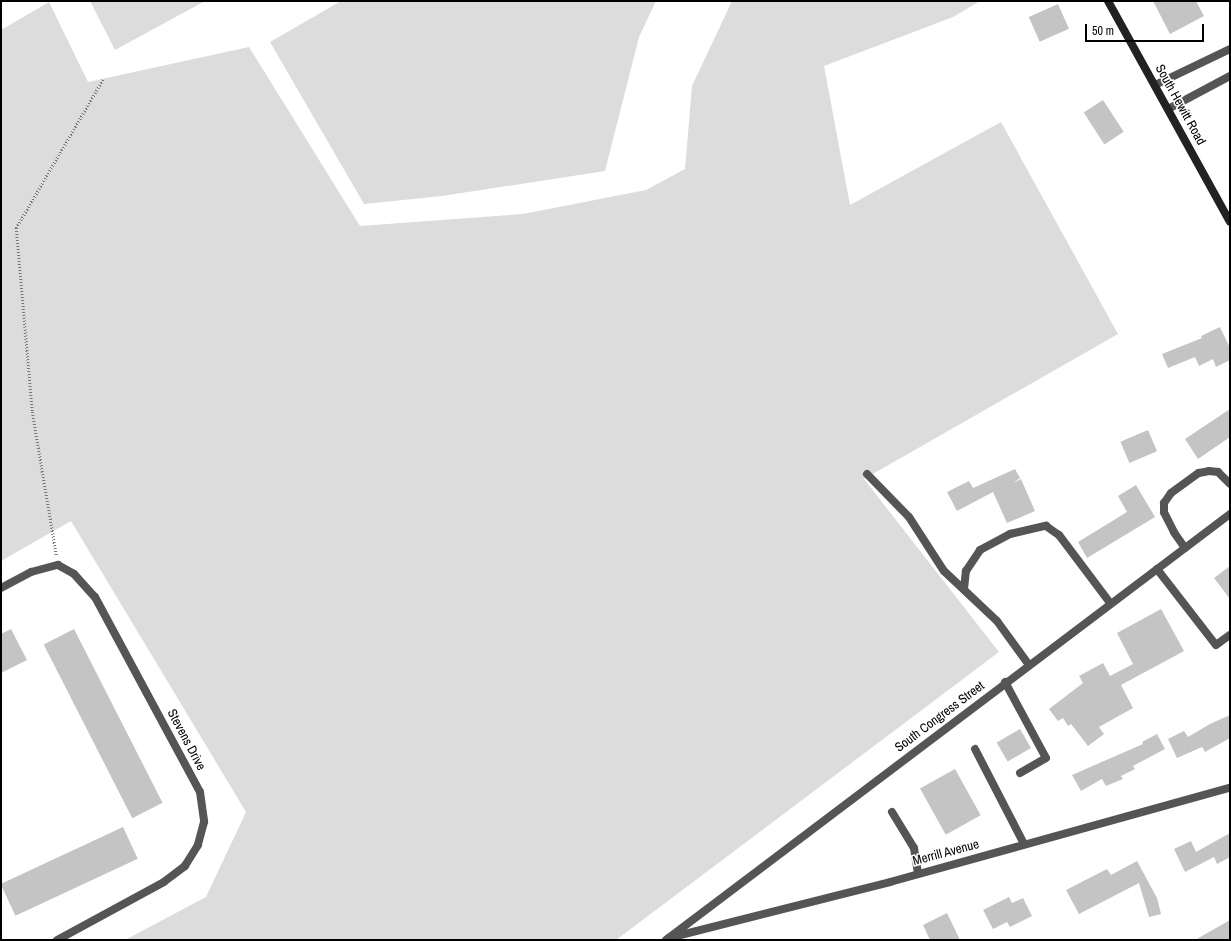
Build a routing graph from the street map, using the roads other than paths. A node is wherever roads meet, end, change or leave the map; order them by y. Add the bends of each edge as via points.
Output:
1 (1108, 1) edge
2 (1230, 49) edge
3 (1230, 76) edge
4 (1154, 85) junction
5 (1168, 109) junction
6 (1230, 222) edge
7 (867, 474) dead end
8 (1230, 484) edge
9 (1230, 514) edge
10 (1185, 548) junction
11 (1157, 569) junction
12 (1, 588) edge
13 (964, 589) junction
14 (1110, 603) junction
15 (1230, 635) edge
16 (1029, 665) junction
17 (1005, 682) junction
18 (975, 749) dead end
19 (1020, 773) dead end
20 (1230, 788) edge
21 (892, 812) dead end
22 (1024, 844) junction
23 (918, 874) junction
24 (667, 939) edge
25 (57, 940) edge

1 - 4 main road, South Hewitt Road
2 - 4 street
3 - 5 street
4 - 5 main road, South Hewitt Road
5 - 6 main road, South Hewitt Road
7 - 13 street via 909,517 944,570
8 - 10 street via 1218,472 1209,471 1199,473 1171,493 1164,503 1164,512
9 - 10 street, South Congress Street
10 - 11 street, South Congress Street
11 - 14 street, South Congress Street
11 - 15 street via 1216,645
12 - 25 street, Stevens Drive via 31,572 58,565 74,574 95,597 200,792 204,822 198,845 185,866 164,882
13 - 14 street via 966,571 980,550 1010,534 1046,526 1059,536
13 - 16 street via 997,621
14 - 16 street, South Congress Street
16 - 17 street, South Congress Street
17 - 19 street via 1046,758
17 - 24 street, South Congress Street
18 - 22 street
20 - 22 street, Merrill Avenue
21 - 23 street via 914,848
22 - 23 street, Merrill Avenue
23 - 24 street, Merrill Avenue

